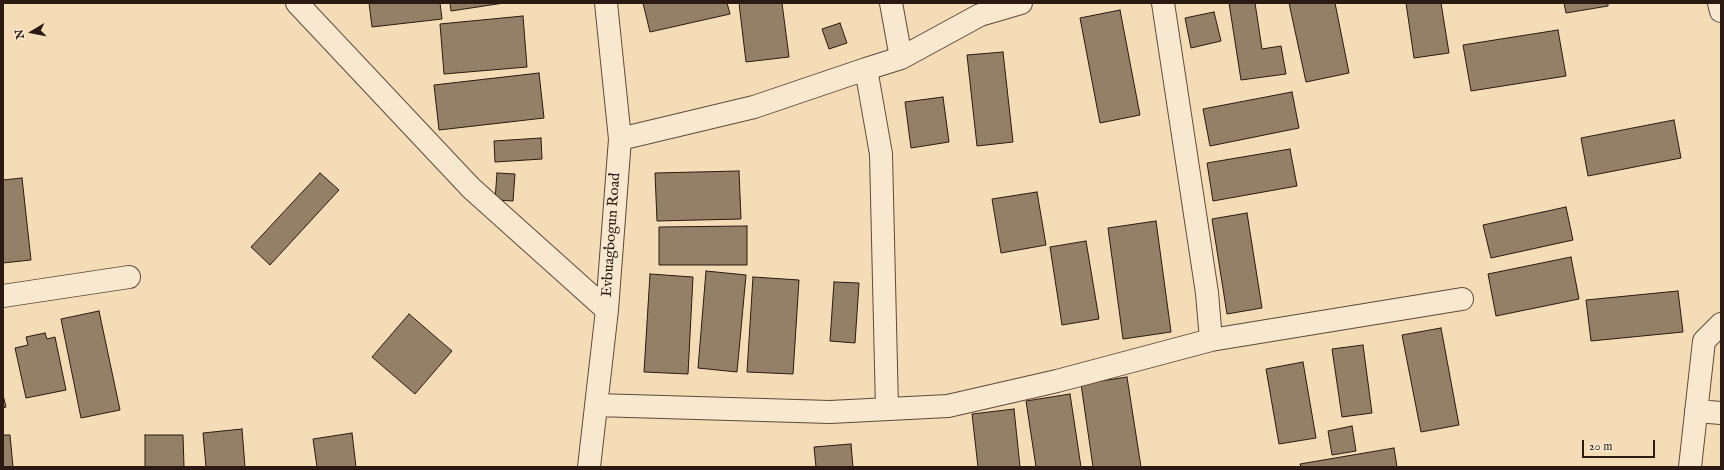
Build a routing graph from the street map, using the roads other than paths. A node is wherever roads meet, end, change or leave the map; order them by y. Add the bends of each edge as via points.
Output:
1 (297, 3) edge
2 (606, 3) edge
3 (891, 3) edge
4 (1021, 3) edge
5 (1162, 3) edge
6 (1719, 3) edge
7 (1721, 11) edge
8 (901, 58) junction
9 (866, 70) junction
10 (620, 139) junction
11 (129, 277) dead end
12 (3, 296) edge
13 (1462, 299) dead end
14 (607, 310) junction
15 (1721, 324) edge
16 (1211, 340) junction
17 (596, 405) junction
18 (887, 409) junction
19 (1696, 411) junction
20 (1721, 413) edge
21 (589, 467) edge
22 (1690, 467) edge

1 - 14 street via 471,188
2 - 10 street, Evbuagbogun Road
3 - 8 street
4 - 8 street via 980,15
5 - 16 street
6 - 7 street
8 - 9 street
9 - 10 street via 754,107
9 - 18 street via 881,154
10 - 14 street, Evbuagbogun Road
11 - 12 street
13 - 16 street
14 - 17 street, Evbuagbogun Road
15 - 19 street via 1704,341
16 - 18 street via 1057,381 948,406
17 - 18 street via 830,412
17 - 21 street, Evbuagbogun Road
19 - 20 street
19 - 22 street

